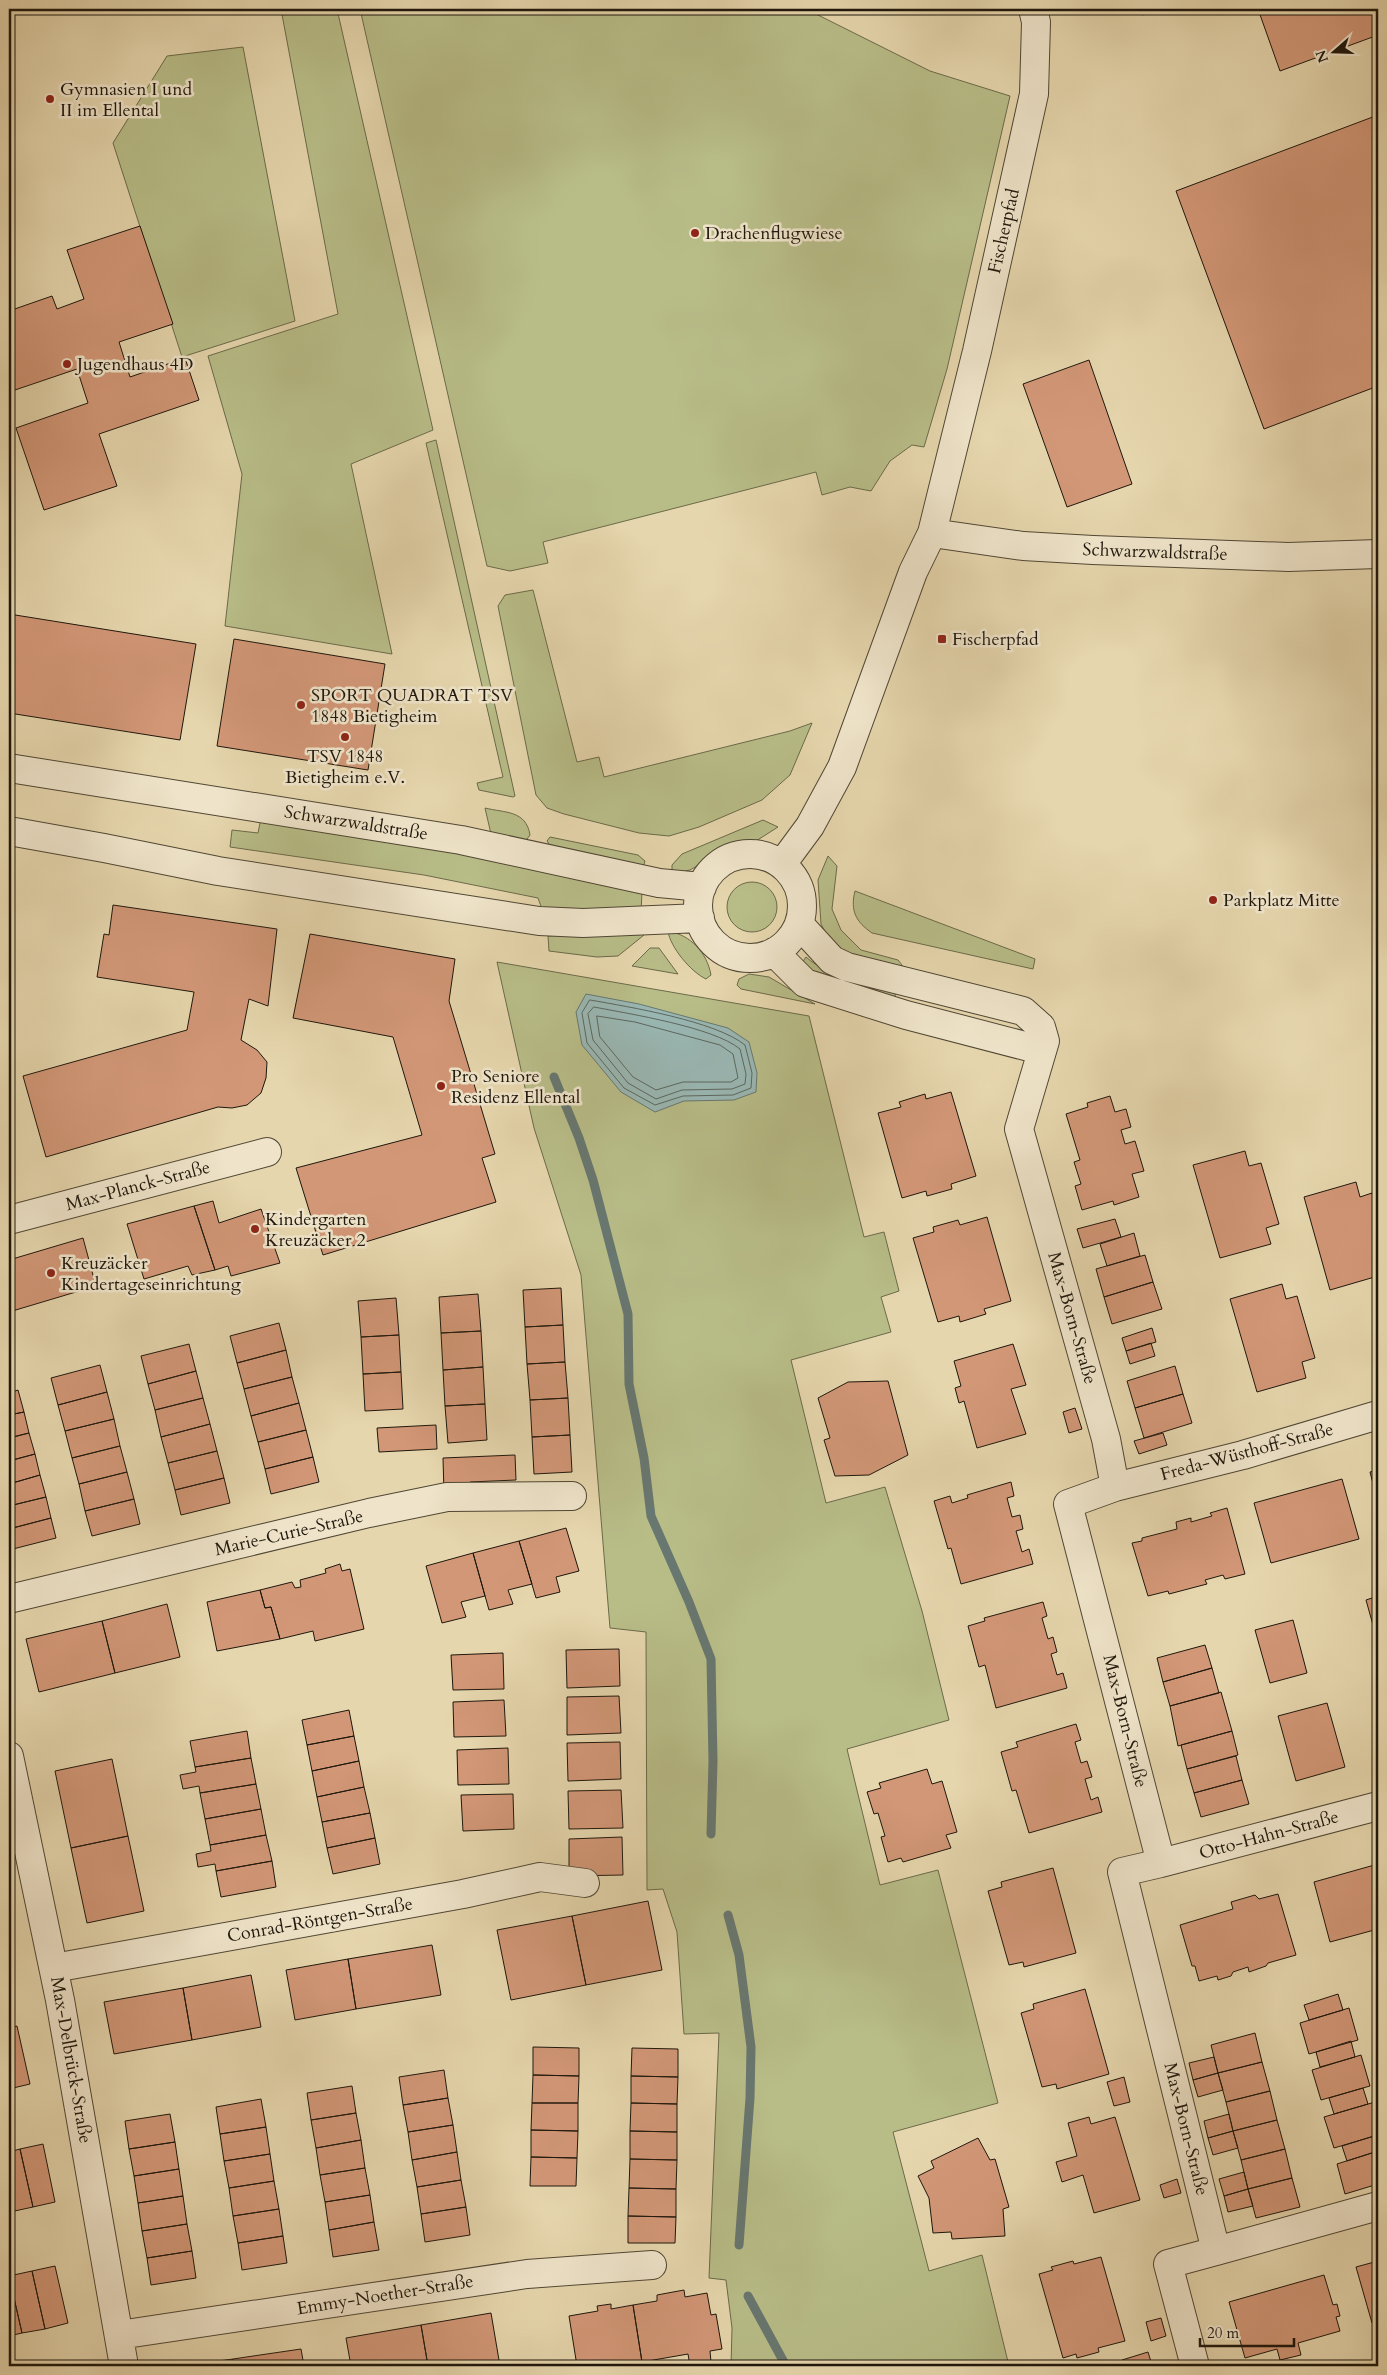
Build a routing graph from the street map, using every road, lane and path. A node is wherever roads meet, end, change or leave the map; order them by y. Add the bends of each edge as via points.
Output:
1 (1034, 9) edge
2 (932, 533) junction
3 (1378, 554) edge
4 (9, 768) edge
5 (9, 831) edge
6 (782, 864) junction
7 (702, 887) junction
8 (700, 918) junction
9 (799, 924) junction
10 (774, 952) junction
11 (1042, 1048) junction
12 (267, 1152) dead end
13 (9, 1220) edge
14 (1378, 1416) edge
15 (1115, 1487) junction
16 (572, 1496) dead end
17 (9, 1599) edge
18 (9, 1756) edge
19 (1378, 1806) edge
20 (1161, 1863) junction
21 (585, 1883) dead end
22 (54, 1968) junction
23 (1378, 2206) edge
24 (1216, 2251) junction
25 (652, 2265) dead end
26 (119, 2335) junction
27 (124, 2366) edge
28 (1195, 2366) edge

1 - 2 street, Fischerpfad via 1034,94 977,351
2 - 3 street, Schwarzwaldstraße via 1024,546 1093,550 1288,557
2 - 6 street, Fischerpfad via 913,572 842,768 810,826
4 - 7 street, Schwarzwaldstraße via 461,840 659,883
5 - 8 street via 218,871 539,920 583,923
6 - 7 street via 765,856 746,854 727,859 712,871
6 - 9 street via 793,876 800,892
7 - 8 street
8 - 10 street via 706,932 729,953 760,957
9 - 10 street via 790,940
9 - 11 street, Max-Born-Straße via 832,960 847,967 1023,1010 1041,1027 1045,1041
10 - 11 street via 805,983 906,1015
11 - 15 street, Max-Born-Straße via 1019,1129 1106,1439
12 - 13 street, Max-Planck-Straße
14 - 15 street, Freda-Wüsthoff-Straße
15 - 20 street, Max-Born-Straße via 1068,1504
16 - 17 street, Marie-Curie-Straße via 447,1497
18 - 22 street, Max-Delbrück-Straße
19 - 20 street, Otto-Hahn-Straße
20 - 24 street, Max-Born-Straße via 1122,1872
21 - 22 street, Conrad-Röntgen-Straße via 540,1877
22 - 26 street, Max-Delbrück-Straße
23 - 24 street
24 - 28 street via 1168,2264
25 - 26 street, Emmy-Noether-Straße via 527,2274
26 - 27 street, Max-Delbrück-Straße

